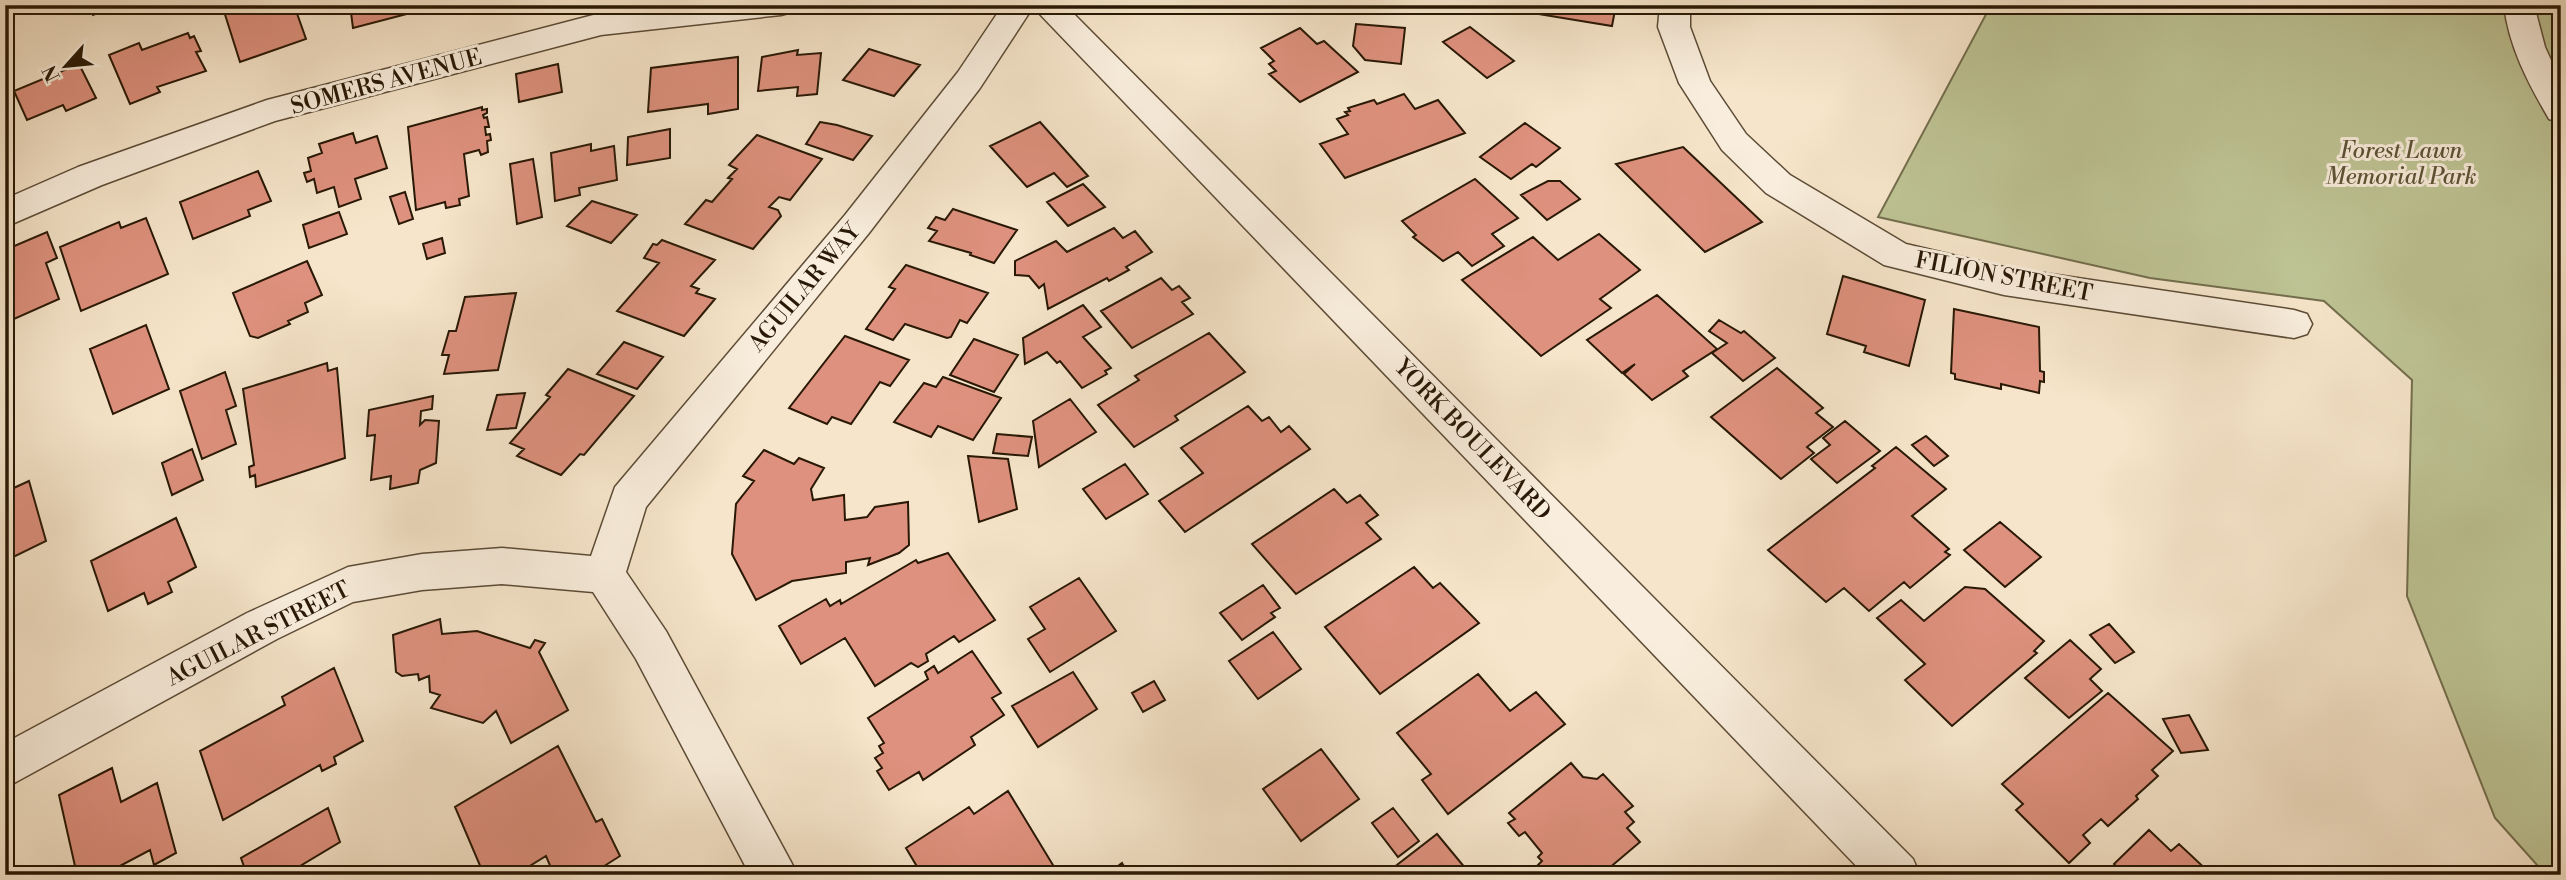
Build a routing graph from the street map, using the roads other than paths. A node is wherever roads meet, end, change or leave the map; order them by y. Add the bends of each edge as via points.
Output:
1 (781, 5) edge
2 (1019, 5) edge
3 (1047, 5) edge
4 (1675, 5) edge
5 (2519, 5) edge
6 (2561, 111) edge
7 (5, 214) edge
8 (2294, 324) dead end
9 (605, 575) junction
10 (5, 767) edge
11 (775, 875) edge
12 (1897, 875) edge

1 - 7 street, SOMERS AVENUE via 601,24 281,108 90,176
2 - 9 street, AGUILAR WAY via 970,80 865,214 629,499
3 - 12 street, YORK BOULEVARD
4 - 8 street, FILION STREET via 1674,27 1695,83 1734,142 1778,184 1896,255 2004,281
5 - 6 street via 2521,27 2538,74
9 - 10 street, AGUILAR STREET via 502,566 422,572 348,585 262,626
9 - 11 street via 651,645

